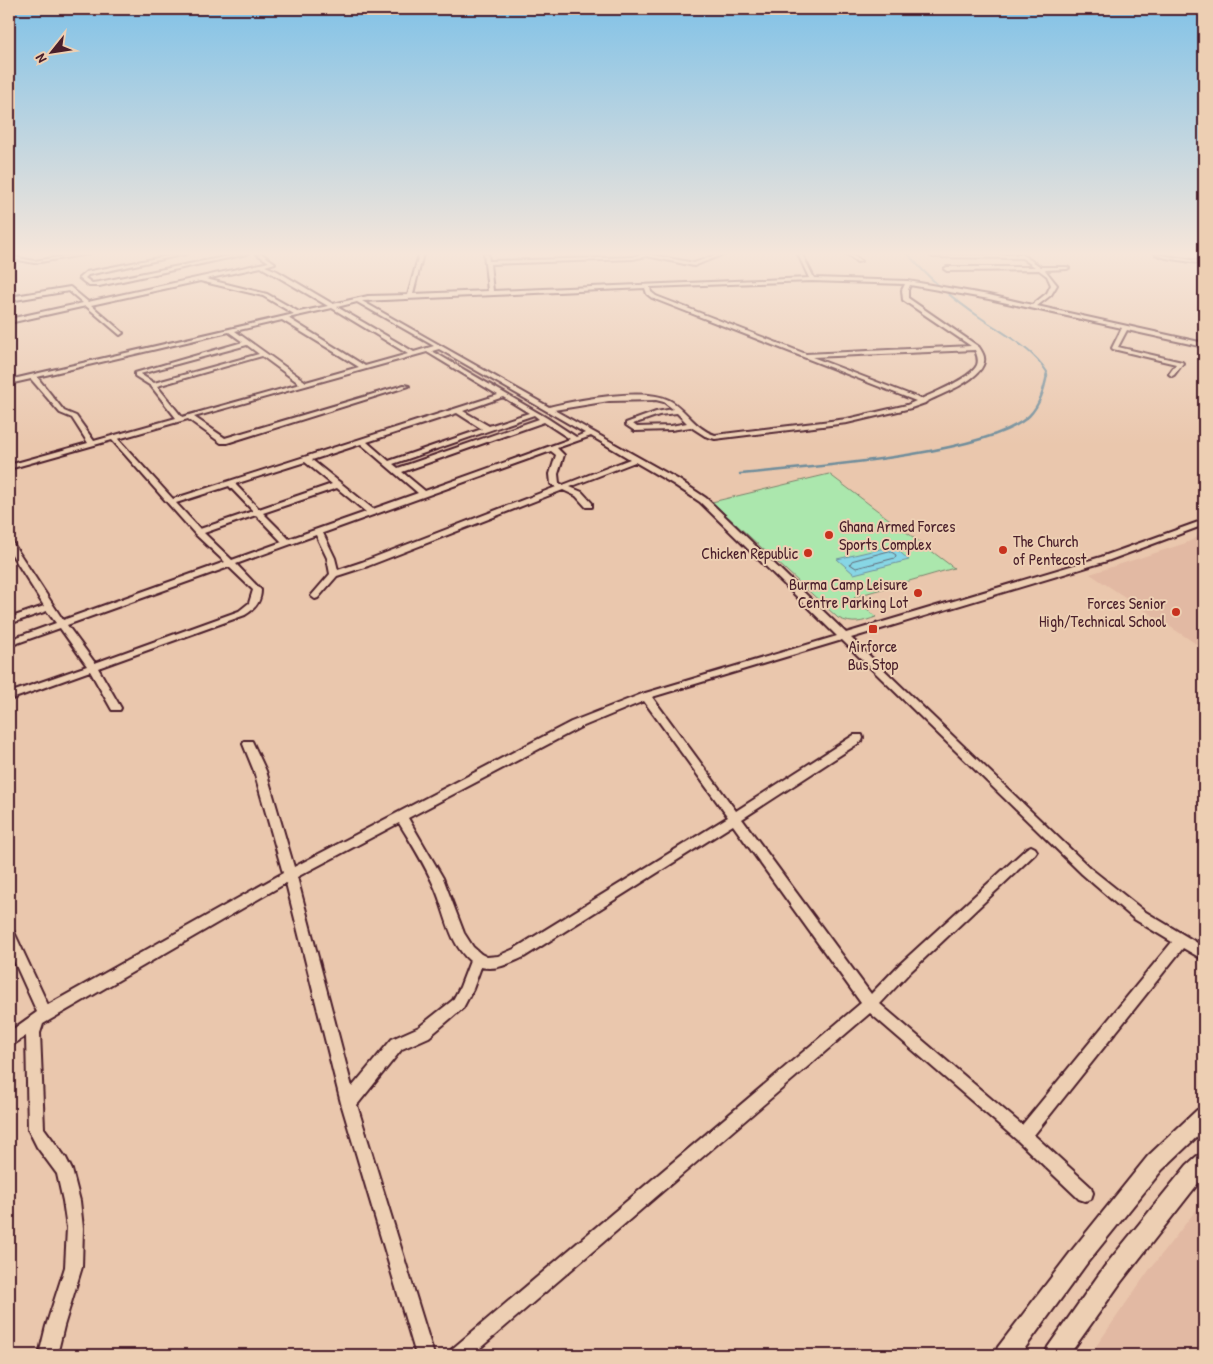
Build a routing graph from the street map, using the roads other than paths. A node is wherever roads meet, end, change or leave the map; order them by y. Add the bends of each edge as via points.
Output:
1 (25, 318) edge
2 (103, 318) edge
3 (279, 318) edge
4 (283, 318) edge
5 (352, 318) edge
6 (388, 318) edge
7 (707, 318) edge
8 (932, 318) edge
9 (1083, 318) edge
10 (9, 321) edge
11 (1126, 327) junction
12 (230, 330) junction
13 (120, 333) dead end
14 (248, 343) junction
15 (1204, 345) edge
16 (439, 347) junction
17 (977, 348) junction
18 (427, 350) junction
19 (264, 354) junction
20 (413, 354) junction
21 (804, 355) junction
22 (364, 368) junction
23 (1172, 374) dead end
24 (32, 376) junction
25 (10, 379) edge
26 (153, 385) junction
27 (306, 385) junction
28 (406, 386) dead end
29 (504, 395) junction
30 (923, 402) junction
31 (549, 409) junction
32 (678, 410) junction
33 (458, 411) junction
34 (534, 413) junction
35 (189, 417) junction
36 (545, 419) junction
37 (181, 420) junction
38 (692, 424) junction
39 (488, 429) junction
40 (590, 434) junction
41 (114, 438) junction
42 (575, 439) junction
43 (361, 441) junction
44 (93, 444) junction
45 (552, 448) junction
46 (306, 459) junction
47 (636, 459) junction
48 (389, 463) junction
49 (9, 466) edge
50 (398, 471) junction
51 (230, 484) junction
52 (337, 485) junction
53 (561, 487) junction
54 (423, 493) junction
55 (172, 502) junction
56 (589, 505) dead end
57 (258, 512) junction
58 (371, 512) junction
59 (1204, 522) edge
60 (318, 531) junction
61 (198, 532) junction
62 (287, 542) junction
63 (9, 544) edge
64 (231, 563) junction
65 (334, 574) junction
66 (315, 596) dead end
67 (49, 607) junction
68 (9, 621) edge
69 (60, 624) junction
70 (844, 635) junction
71 (9, 643) edge
72 (92, 666) junction
73 (646, 696) junction
74 (9, 697) edge
75 (116, 708) dead end
76 (858, 738) dead end
77 (248, 744) dead end
78 (401, 817) junction
79 (735, 818) junction
80 (1031, 851) dead end
81 (290, 875) junction
82 (9, 936) edge
83 (1180, 942) junction
84 (1204, 954) edge
85 (477, 959) junction
86 (870, 1004) junction
87 (41, 1017) junction
88 (9, 1040) edge
89 (349, 1103) junction
90 (1204, 1117) edge
91 (1023, 1136) junction
92 (1204, 1163) edge
93 (1085, 1193) dead end
94 (48, 1355) edge
95 (425, 1355) edge
96 (458, 1355) edge
97 (1006, 1355) edge
98 (1056, 1355) edge

1 - 10 street
2 - 13 street
3 - 12 street
4 - 22 street
5 - 20 street
6 - 16 street
7 - 21 street
8 - 17 street
9 - 11 street
11 - 15 street
11 - 23 street via 1115,348 1180,363
12 - 14 street
12 - 24 street
14 - 19 street
14 - 26 street via 138,373
16 - 18 street
16 - 31 street
17 - 21 street
17 - 30 street via 981,356 976,371
18 - 20 street
18 - 29 street
19 - 26 street
19 - 27 street
20 - 22 street
21 - 30 street
22 - 27 street
24 - 25 street
24 - 44 street via 62,412 74,417
26 - 37 street
27 - 35 street
28 - 35 street via 228,440 218,439
29 - 33 street
29 - 34 street
30 - 38 street via 847,421 723,436 708,436
31 - 32 street via 572,402 652,398 666,401
31 - 40 street
32 - 38 street
32 - 38 street via 654,414 628,424 635,430 679,428
33 - 39 street
33 - 43 street
34 - 36 street
34 - 39 street
35 - 37 street
36 - 42 street
36 - 50 street
37 - 41 street
39 - 48 street
40 - 42 street
40 - 47 street
41 - 44 street
41 - 55 street
42 - 45 street
43 - 46 street
43 - 48 street
44 - 49 street
45 - 53 street via 560,453 553,480
45 - 54 street
46 - 51 street
46 - 52 street
47 - 53 street
47 - 70 street via 703,500
48 - 50 street
50 - 54 street
51 - 55 street
51 - 57 street
52 - 57 street
52 - 58 street
53 - 56 street via 579,494
53 - 65 street
54 - 58 street
55 - 61 street
57 - 61 street
57 - 62 street
58 - 60 street
59 - 70 street via 1104,559
60 - 62 street
60 - 65 street via 331,558
61 - 64 street
62 - 64 street
63 - 67 street
64 - 69 street
64 - 72 street via 257,590 257,598 251,608
65 - 66 street
67 - 68 street
67 - 69 street
69 - 71 street
69 - 72 street
70 - 73 street
70 - 83 street via 1086,871 1139,915
72 - 74 street
72 - 75 street
73 - 78 street via 575,725
73 - 79 street
76 - 79 street
77 - 81 street via 260,771
78 - 81 street
78 - 85 street via 424,852 442,889 457,935
79 - 85 street via 519,952 488,963
79 - 86 street
80 - 86 street
81 - 87 street
81 - 89 street
82 - 87 street
83 - 84 street
83 - 91 street
85 - 89 street via 458,1004 424,1032 397,1044
86 - 91 street
86 - 96 street
87 - 88 street
87 - 94 street via 33,1033 36,1129 40,1140 60,1162 66,1177 77,1250
89 - 95 street
90 - 97 main road via 1155,1163
91 - 93 street
92 - 98 main road via 1118,1268

